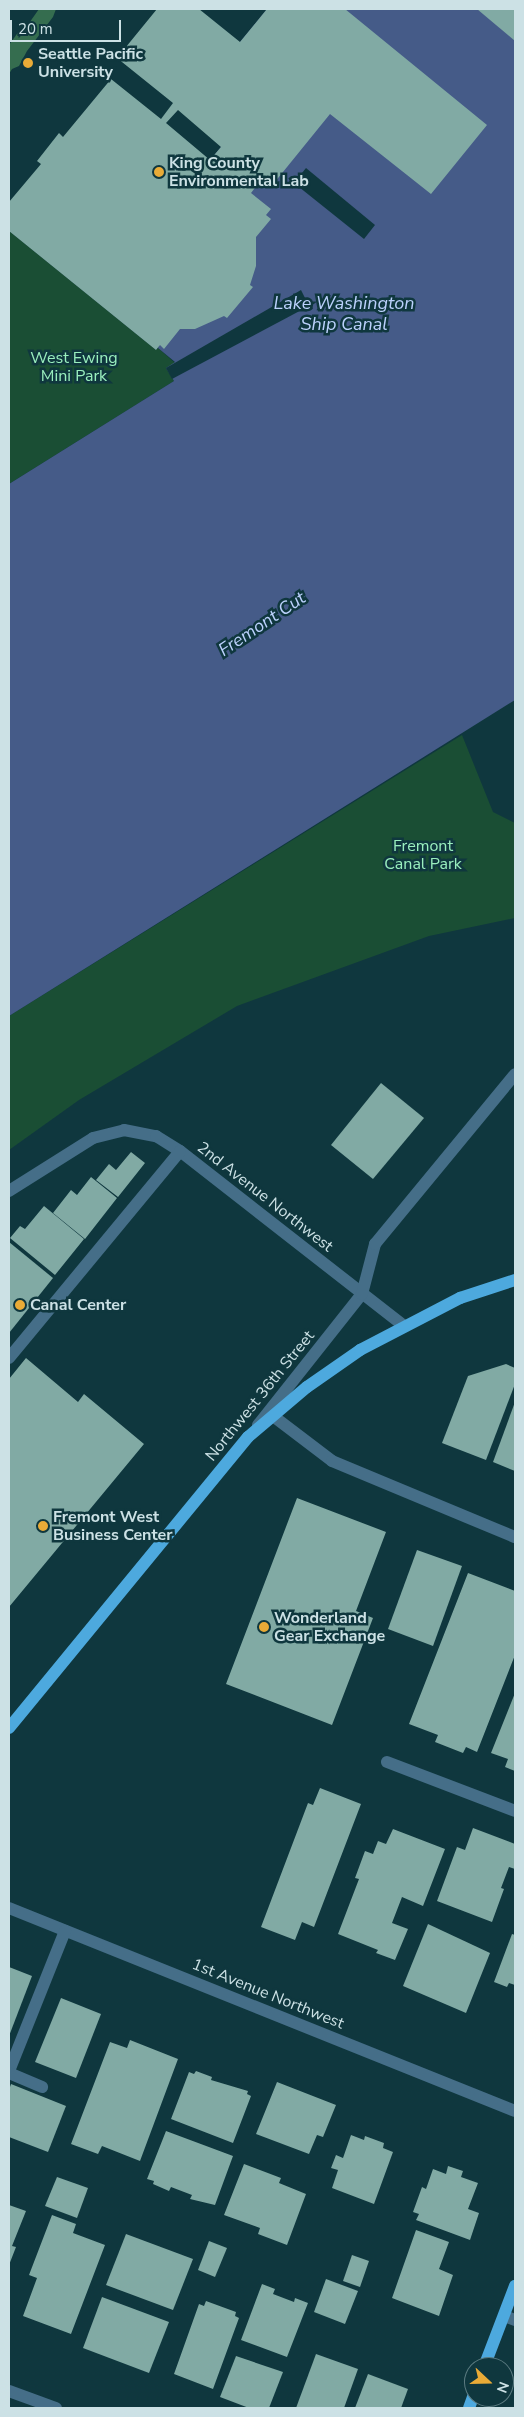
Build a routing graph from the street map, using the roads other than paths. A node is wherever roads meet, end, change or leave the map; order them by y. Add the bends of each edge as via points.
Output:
1 (515, 1074) edge
2 (180, 1151) junction
3 (9, 1190) edge
4 (515, 1280) edge
5 (362, 1294) junction
6 (404, 1326) junction
7 (9, 1358) edge
8 (273, 1416) junction
9 (248, 1436) junction
10 (515, 1538) edge
11 (9, 1728) edge
12 (387, 1762) dead end
13 (515, 1812) edge
14 (9, 1908) edge
15 (65, 1931) junction
16 (9, 2072) edge
17 (42, 2087) dead end
18 (515, 2111) edge
19 (515, 2286) edge
20 (510, 2318) edge
21 (489, 2357) edge
22 (9, 2391) edge
23 (56, 2408) edge

1 - 5 street, Northwest 36th Street via 375,1244
2 - 3 street, 2nd Avenue Northwest via 156,1136 116,1131 92,1138
2 - 5 street, 2nd Avenue Northwest
2 - 7 street
4 - 6 main road via 460,1298
5 - 6 street, 2nd Avenue Northwest
5 - 9 street, Northwest 36th Street
6 - 8 main road via 360,1350 307,1387
8 - 9 main road
8 - 10 street via 332,1461
9 - 11 main road, Northwest 36th Street
12 - 13 street
14 - 15 street, 1st Avenue Northwest
15 - 16 street
15 - 18 street, 1st Avenue Northwest
16 - 17 street
19 - 20 main road
20 - 21 main road
22 - 23 street

